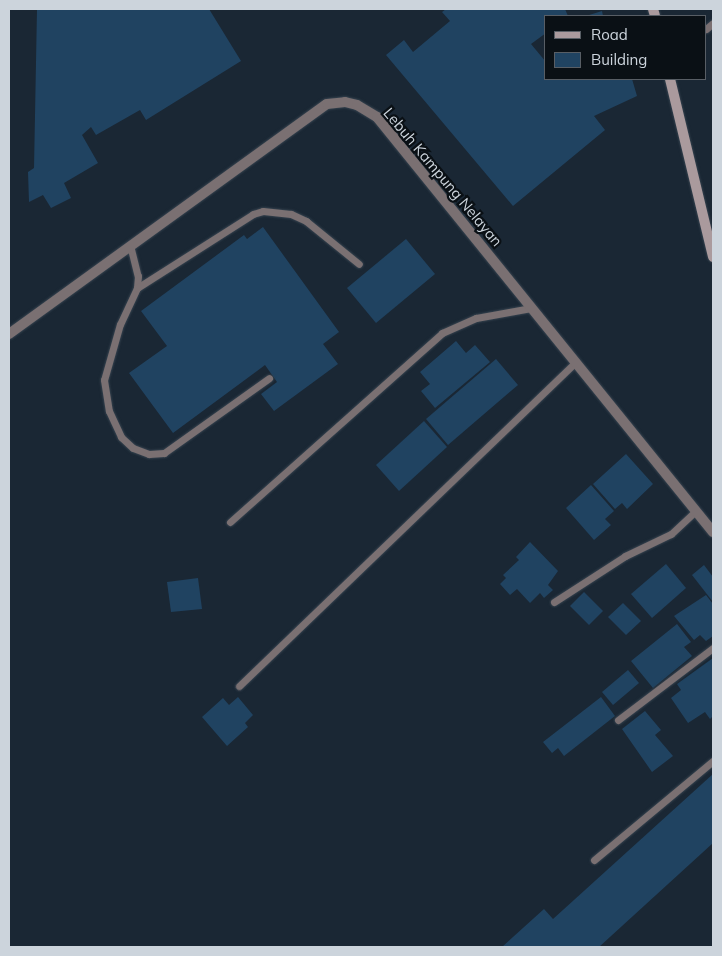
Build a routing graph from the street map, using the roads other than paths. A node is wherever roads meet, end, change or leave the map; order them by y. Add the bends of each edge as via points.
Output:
1 (670, 80) edge
2 (130, 245) junction
3 (713, 257) edge
4 (359, 264) dead end
5 (136, 288) junction
6 (531, 308) junction
7 (9, 334) edge
8 (576, 362) junction
9 (269, 378) dead end
10 (696, 511) junction
11 (230, 522) dead end
12 (712, 529) edge
13 (554, 602) dead end
14 (713, 648) edge
15 (239, 686) dead end
16 (618, 720) dead end
17 (713, 761) edge
18 (594, 860) dead end

1 - 3 street
2 - 5 lane via 138,276
2 - 6 street, Lebuh Kampung Nelayan via 327,104 345,102 377,117
2 - 7 street, Lebuh Kampung Nelayan
4 - 5 lane via 306,221 291,214 263,211 252,214
5 - 9 lane via 120,324 104,380 109,411 121,437 133,448 149,454 164,453
6 - 8 street, Lebuh Kampung Nelayan
6 - 11 lane via 476,318 442,332
8 - 10 street, Lebuh Kampung Nelayan
8 - 15 lane
10 - 12 street, Lebuh Kampung Nelayan
10 - 13 lane via 671,534 625,556
14 - 16 lane
17 - 18 lane

